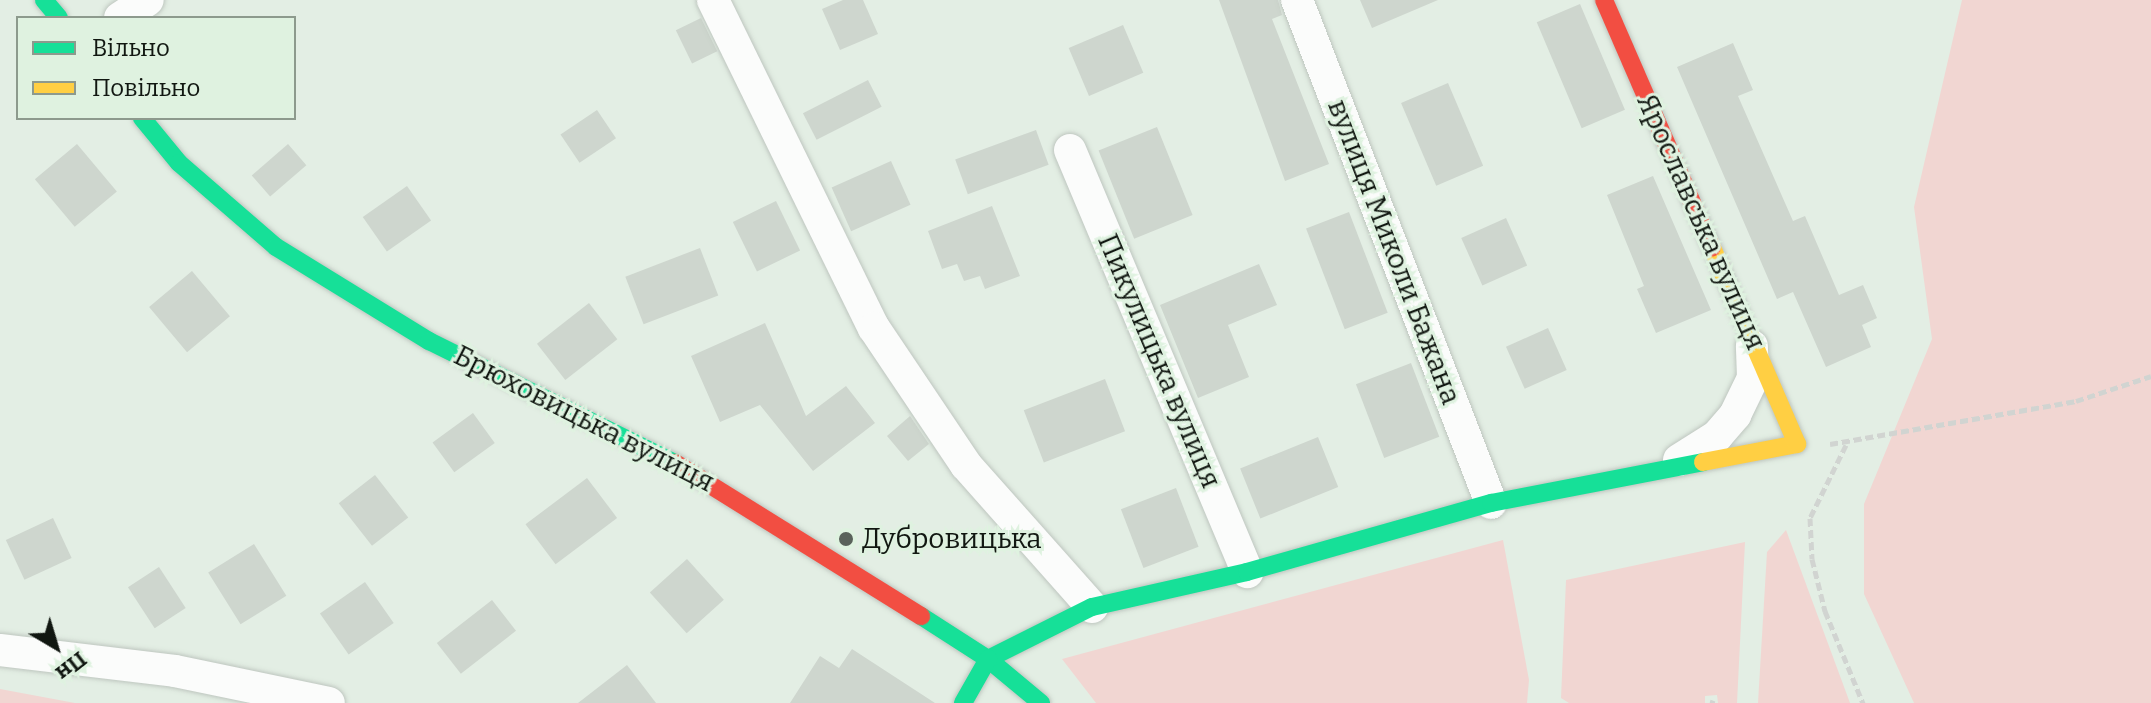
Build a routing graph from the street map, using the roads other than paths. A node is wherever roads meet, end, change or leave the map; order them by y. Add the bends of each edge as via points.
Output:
1 (44, 0) edge
2 (148, 0) edge
3 (713, 0) edge
4 (1297, 0) edge
5 (1604, 0) edge
6 (57, 16) edge
7 (123, 16) edge
8 (144, 120) edge
9 (1070, 150) dead end
10 (1752, 339) junction
11 (1668, 467) junction
12 (1491, 503) junction
13 (1247, 572) junction
14 (1092, 607) junction
15 (0, 650) edge
16 (988, 659) junction
17 (329, 703) edge
18 (963, 703) edge
19 (1041, 703) edge

1 - 6 street
2 - 7 street
3 - 14 street via 874,328 966,465
4 - 12 street, вулиця Миколи Бажана
5 - 10 street, Ярославська вулиця
8 - 16 street, Брюховицька вулиця via 179,163 276,247 429,341 709,480
9 - 13 street, Пикулицька вулиця
10 - 11 street via 1753,378 1735,415 1717,436
10 - 11 street, Ярославська вулиця via 1797,444
11 - 12 street
12 - 13 street
13 - 14 street
14 - 16 street
15 - 17 street via 175,671
16 - 18 street
16 - 19 street, Брюховицька вулиця

